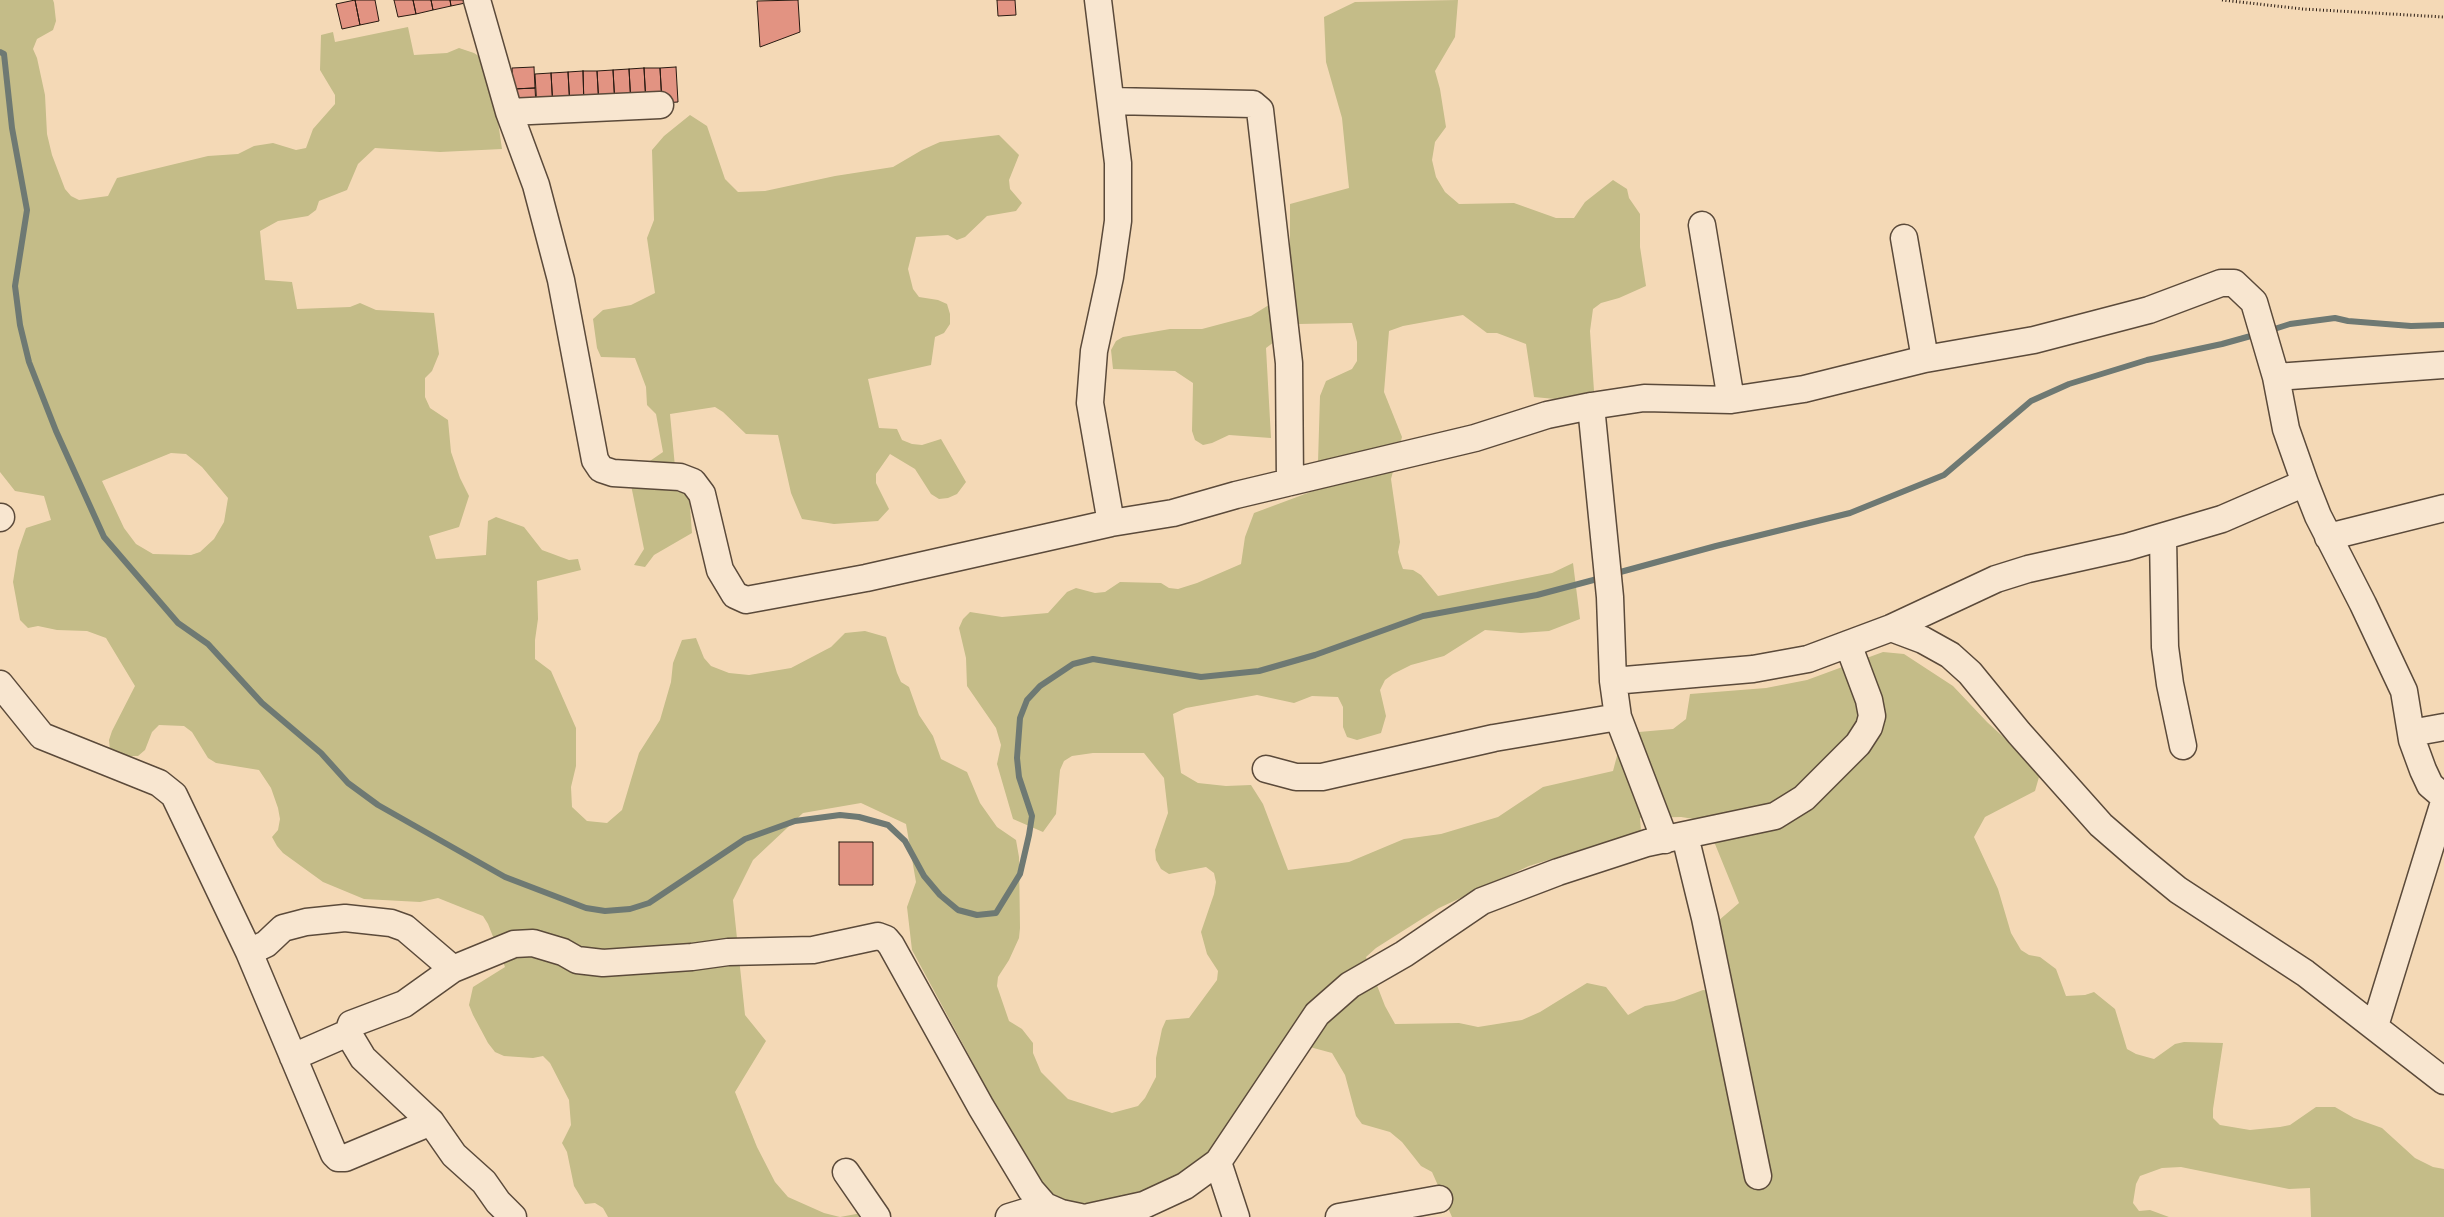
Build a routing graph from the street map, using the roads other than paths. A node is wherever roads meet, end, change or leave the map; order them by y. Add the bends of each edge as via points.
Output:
1 (477, 0) edge
2 (1098, 0) edge
3 (1111, 101) junction
4 (660, 105) dead end
5 (509, 112) junction
6 (1702, 226) dead end
7 (1904, 238) dead end
8 (1925, 359) junction
9 (2444, 365) edge
10 (2276, 377) junction
11 (1731, 400) junction
12 (1591, 406) junction
13 (1290, 482) junction
14 (2304, 483) junction
15 (2444, 508) edge
16 (1111, 523) junction
17 (2163, 537) junction
18 (2328, 537) junction
19 (1892, 628) junction
20 (1848, 644) junction
21 (1613, 681) junction
22 (0, 684) edge
23 (1618, 716) junction
24 (2444, 728) edge
25 (2411, 732) junction
26 (2183, 746) dead end
27 (1266, 770) dead end
28 (2444, 798) edge
29 (2444, 802) edge
30 (1675, 838) junction
31 (249, 952) junction
32 (453, 969) junction
33 (2375, 1026) junction
34 (348, 1033) junction
35 (293, 1057) junction
36 (2444, 1081) edge
37 (431, 1122) junction
38 (1218, 1162) junction
39 (846, 1172) dead end
40 (1758, 1176) dead end
41 (1439, 1199) dead end
42 (1062, 1213) edge
43 (513, 1217) edge
44 (877, 1217) edge
45 (1009, 1217) edge
46 (1089, 1217) edge
47 (1236, 1217) edge
48 (1339, 1217) edge

1 - 5 street
2 - 3 street
3 - 13 street via 1253,104 1260,110 1289,363
3 - 16 street via 1118,163 1118,221 1094,352 1090,403
4 - 5 street
5 - 16 street via 536,185 562,280 595,460 601,469 613,473 680,477 693,482 702,494 720,570 735,595 746,600 866,578
6 - 11 street
7 - 8 street
8 - 10 street via 2034,340 2148,310 2221,283 2234,283 2254,302
8 - 11 street via 1804,389
9 - 10 street
10 - 14 street via 2286,429
11 - 12 street via 1644,398
12 - 13 street via 1547,415 1475,438
12 - 21 street via 1610,596
13 - 16 street via 1173,512
14 - 17 street via 2222,519
14 - 18 street
15 - 18 street
17 - 19 street via 1996,579
17 - 26 street via 2164,647
18 - 25 street via 2404,691
19 - 20 street
19 - 33 street via 1923,640 1970,673 2101,825 2145,863 2178,890 2305,973
20 - 21 street via 1808,659 1753,669
20 - 30 street via 1872,716 1870,727 1858,744 1804,798 1775,816
21 - 23 street
22 - 31 street via 42,736 168,788
23 - 27 street via 1494,738 1322,777 1296,777
23 - 30 street
24 - 25 street
25 - 28 street via 2430,785
29 - 33 street
30 - 38 street via 1602,857 1482,901 1404,954 1350,985 1317,1014
30 - 40 street via 1705,918
31 - 32 street via 266,944 283,928 345,918 391,923 405,928
31 - 35 street
32 - 34 street via 404,1004 350,1024
32 - 42 street via 514,944 533,943 577,960 603,963 728,952 813,950 878,936 886,939 1031,1190
33 - 36 street
34 - 35 street
34 - 37 street via 363,1058
35 - 37 street via 338,1158 345,1158
37 - 43 street via 454,1155 484,1182
38 - 46 street via 1185,1186 1144,1205
38 - 47 street
39 - 44 street
41 - 48 street
42 - 45 street

